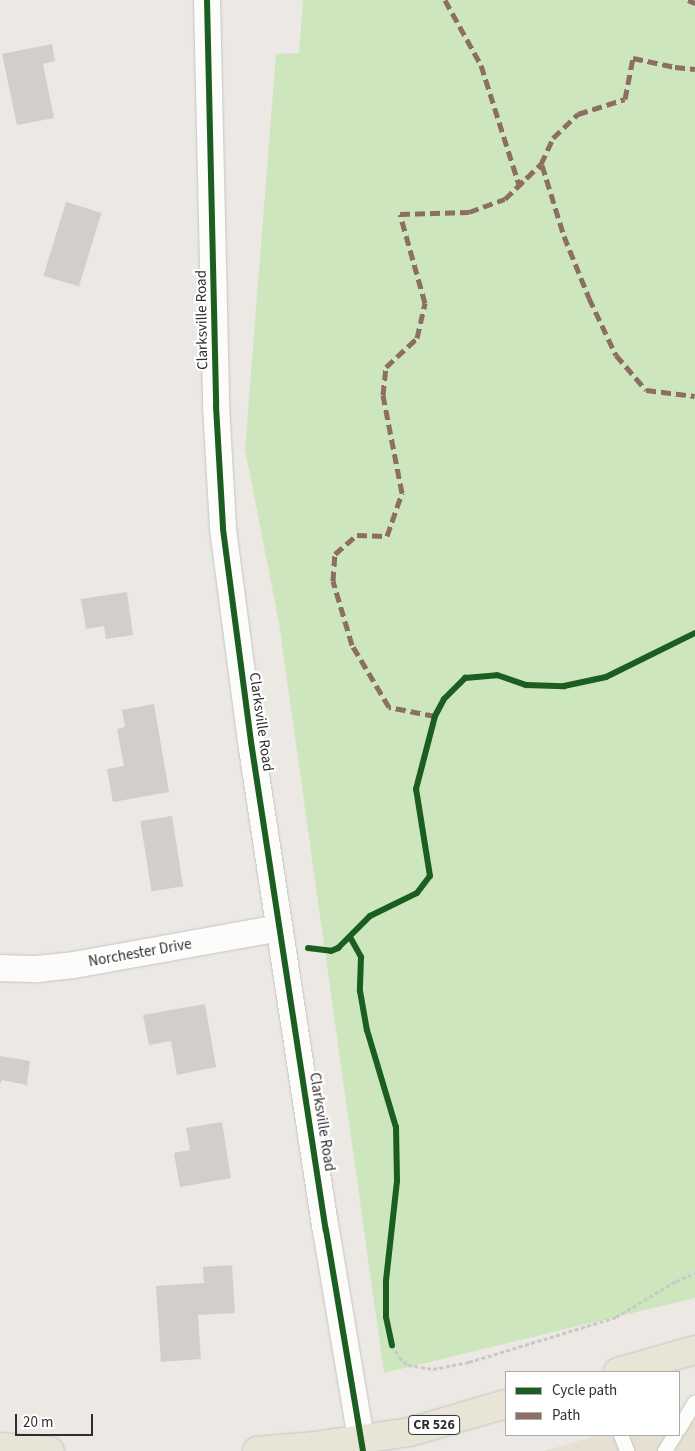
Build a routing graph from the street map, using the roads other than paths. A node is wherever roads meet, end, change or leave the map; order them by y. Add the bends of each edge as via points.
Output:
1 (208, 0) edge
2 (279, 928) junction
3 (0, 968) edge
4 (695, 1350) edge
5 (622, 1371) edge
6 (695, 1402) edge
7 (505, 1404) edge
8 (680, 1427) edge
9 (621, 1436) edge
10 (674, 1436) edge
11 (361, 1440) junction
12 (0, 1447) edge
13 (50, 1451) edge
14 (257, 1451) edge
15 (627, 1451) edge
16 (665, 1451) edge

1 - 2 street, Clarksville Road via 216,406 224,529 245,706
2 - 3 street, Norchester Drive via 74,965
2 - 11 street, Clarksville Road
4 - 5 main road
6 - 8 lane
7 - 11 main road, CR 526 via 410,1432
9 - 15 lane
10 - 16 lane
11 - 14 main road, CR 526
12 - 13 main road

